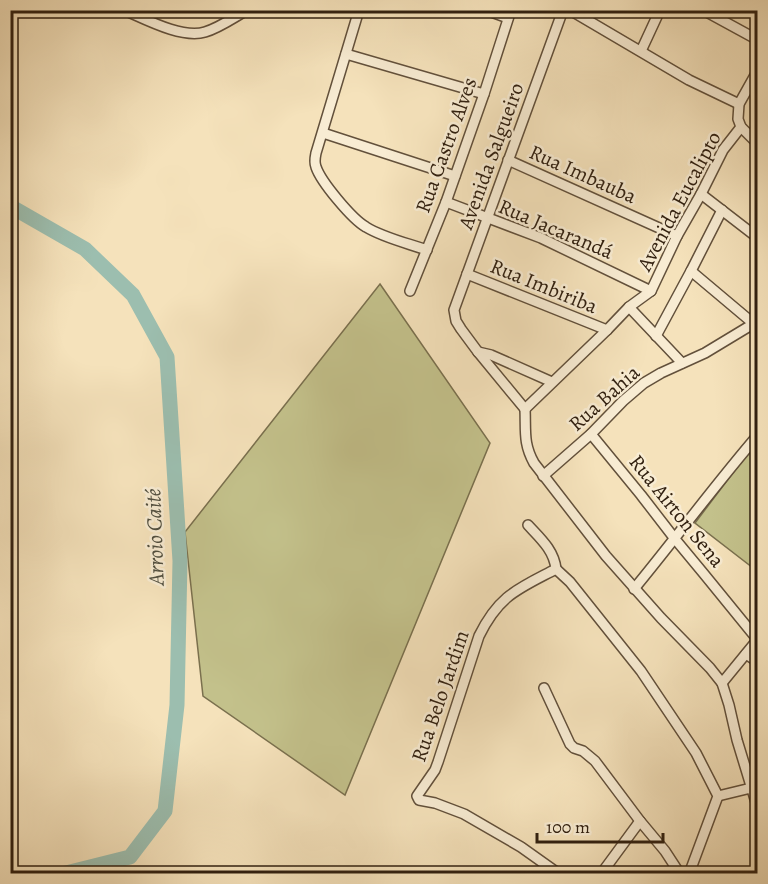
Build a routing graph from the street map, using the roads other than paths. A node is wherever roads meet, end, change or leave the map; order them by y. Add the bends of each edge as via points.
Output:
1 (124, 10) edge
2 (247, 10) edge
3 (359, 10) edge
4 (486, 10) edge
5 (563, 10) edge
6 (570, 10) edge
7 (660, 10) edge
8 (703, 10) edge
9 (510, 14) edge
10 (758, 40) edge
11 (641, 51) junction
12 (346, 54) junction
13 (757, 72) edge
14 (484, 94) junction
15 (739, 104) junction
16 (741, 127) junction
17 (323, 133) junction
18 (758, 144) edge
19 (508, 160) junction
20 (455, 176) junction
21 (701, 194) junction
22 (446, 202) junction
23 (722, 210) junction
24 (488, 219) junction
25 (677, 236) junction
26 (758, 238) edge
27 (427, 250) junction
28 (692, 271) junction
29 (467, 274) junction
30 (410, 291) dead end
31 (651, 291) junction
32 (629, 307) junction
33 (756, 322) edge
34 (607, 330) junction
35 (656, 336) junction
36 (478, 352) junction
37 (682, 363) junction
38 (552, 382) junction
39 (525, 409) junction
40 (591, 434) junction
41 (758, 435) edge
42 (543, 476) junction
43 (528, 525) dead end
44 (675, 539) junction
45 (556, 568) junction
46 (634, 589) junction
47 (757, 639) edge
48 (746, 654) junction
49 (758, 662) edge
50 (722, 683) junction
51 (544, 688) dead end
52 (751, 788) junction
53 (718, 796) junction
54 (758, 809) edge
55 (640, 821) junction
56 (559, 873) edge
57 (601, 873) edge
58 (680, 873) edge
59 (689, 873) edge

1 - 2 street via 196,34
3 - 12 street
4 - 9 street
5 - 19 street, Avenida Salgueiro
6 - 11 street
7 - 11 street
8 - 10 street
9 - 14 street, Rua Castro Alves
11 - 15 street
12 - 14 street
12 - 17 street
13 - 15 street
14 - 20 street, Rua Castro Alves
15 - 16 street, Avenida Eucalipto
16 - 18 street
16 - 21 street, Avenida Eucalipto via 723,150
17 - 20 street
17 - 27 street via 315,167 352,216 373,231
19 - 24 street, Avenida Salgueiro
19 - 25 street, Rua Imbauba
20 - 22 street, Rua Castro Alves
21 - 23 street
21 - 25 street, Avenida Eucalipto
22 - 24 street, Rua Jacarandá
22 - 27 street, Rua Castro Alves
23 - 26 street
23 - 28 street
24 - 29 street, Avenida Salgueiro
24 - 31 street, Rua Jacarandá via 541,238
25 - 31 street, Avenida Eucalipto
27 - 30 street, Rua Castro Alves
28 - 33 street
28 - 35 street
29 - 34 street, Rua Imbiriba
29 - 36 street, Avenida Salgueiro via 454,310 456,321
31 - 32 street, Avenida Eucalipto
32 - 34 street, Avenida Eucalipto
32 - 35 street
33 - 37 street, Rua Bahia
34 - 38 street, Avenida Eucalipto
35 - 37 street
36 - 38 street
36 - 39 street
37 - 40 street, Rua Bahia via 644,383
38 - 39 street, Avenida Eucalipto
39 - 42 street via 527,451
40 - 42 street, Rua Bahia
40 - 44 street, Rua Airton Sena
41 - 44 street
42 - 46 street
43 - 45 street via 550,551
44 - 46 street
44 - 47 street, Rua Airton Sena
45 - 53 street via 640,671 696,753
45 - 56 street, Rua Belo Jardim via 514,591 487,620 438,762 417,798 464,814
46 - 50 street
47 - 48 street
48 - 49 street
48 - 50 street
50 - 52 street
51 - 55 street via 570,744 595,761
52 - 53 street
52 - 54 street
53 - 59 street
55 - 57 street
55 - 58 street

